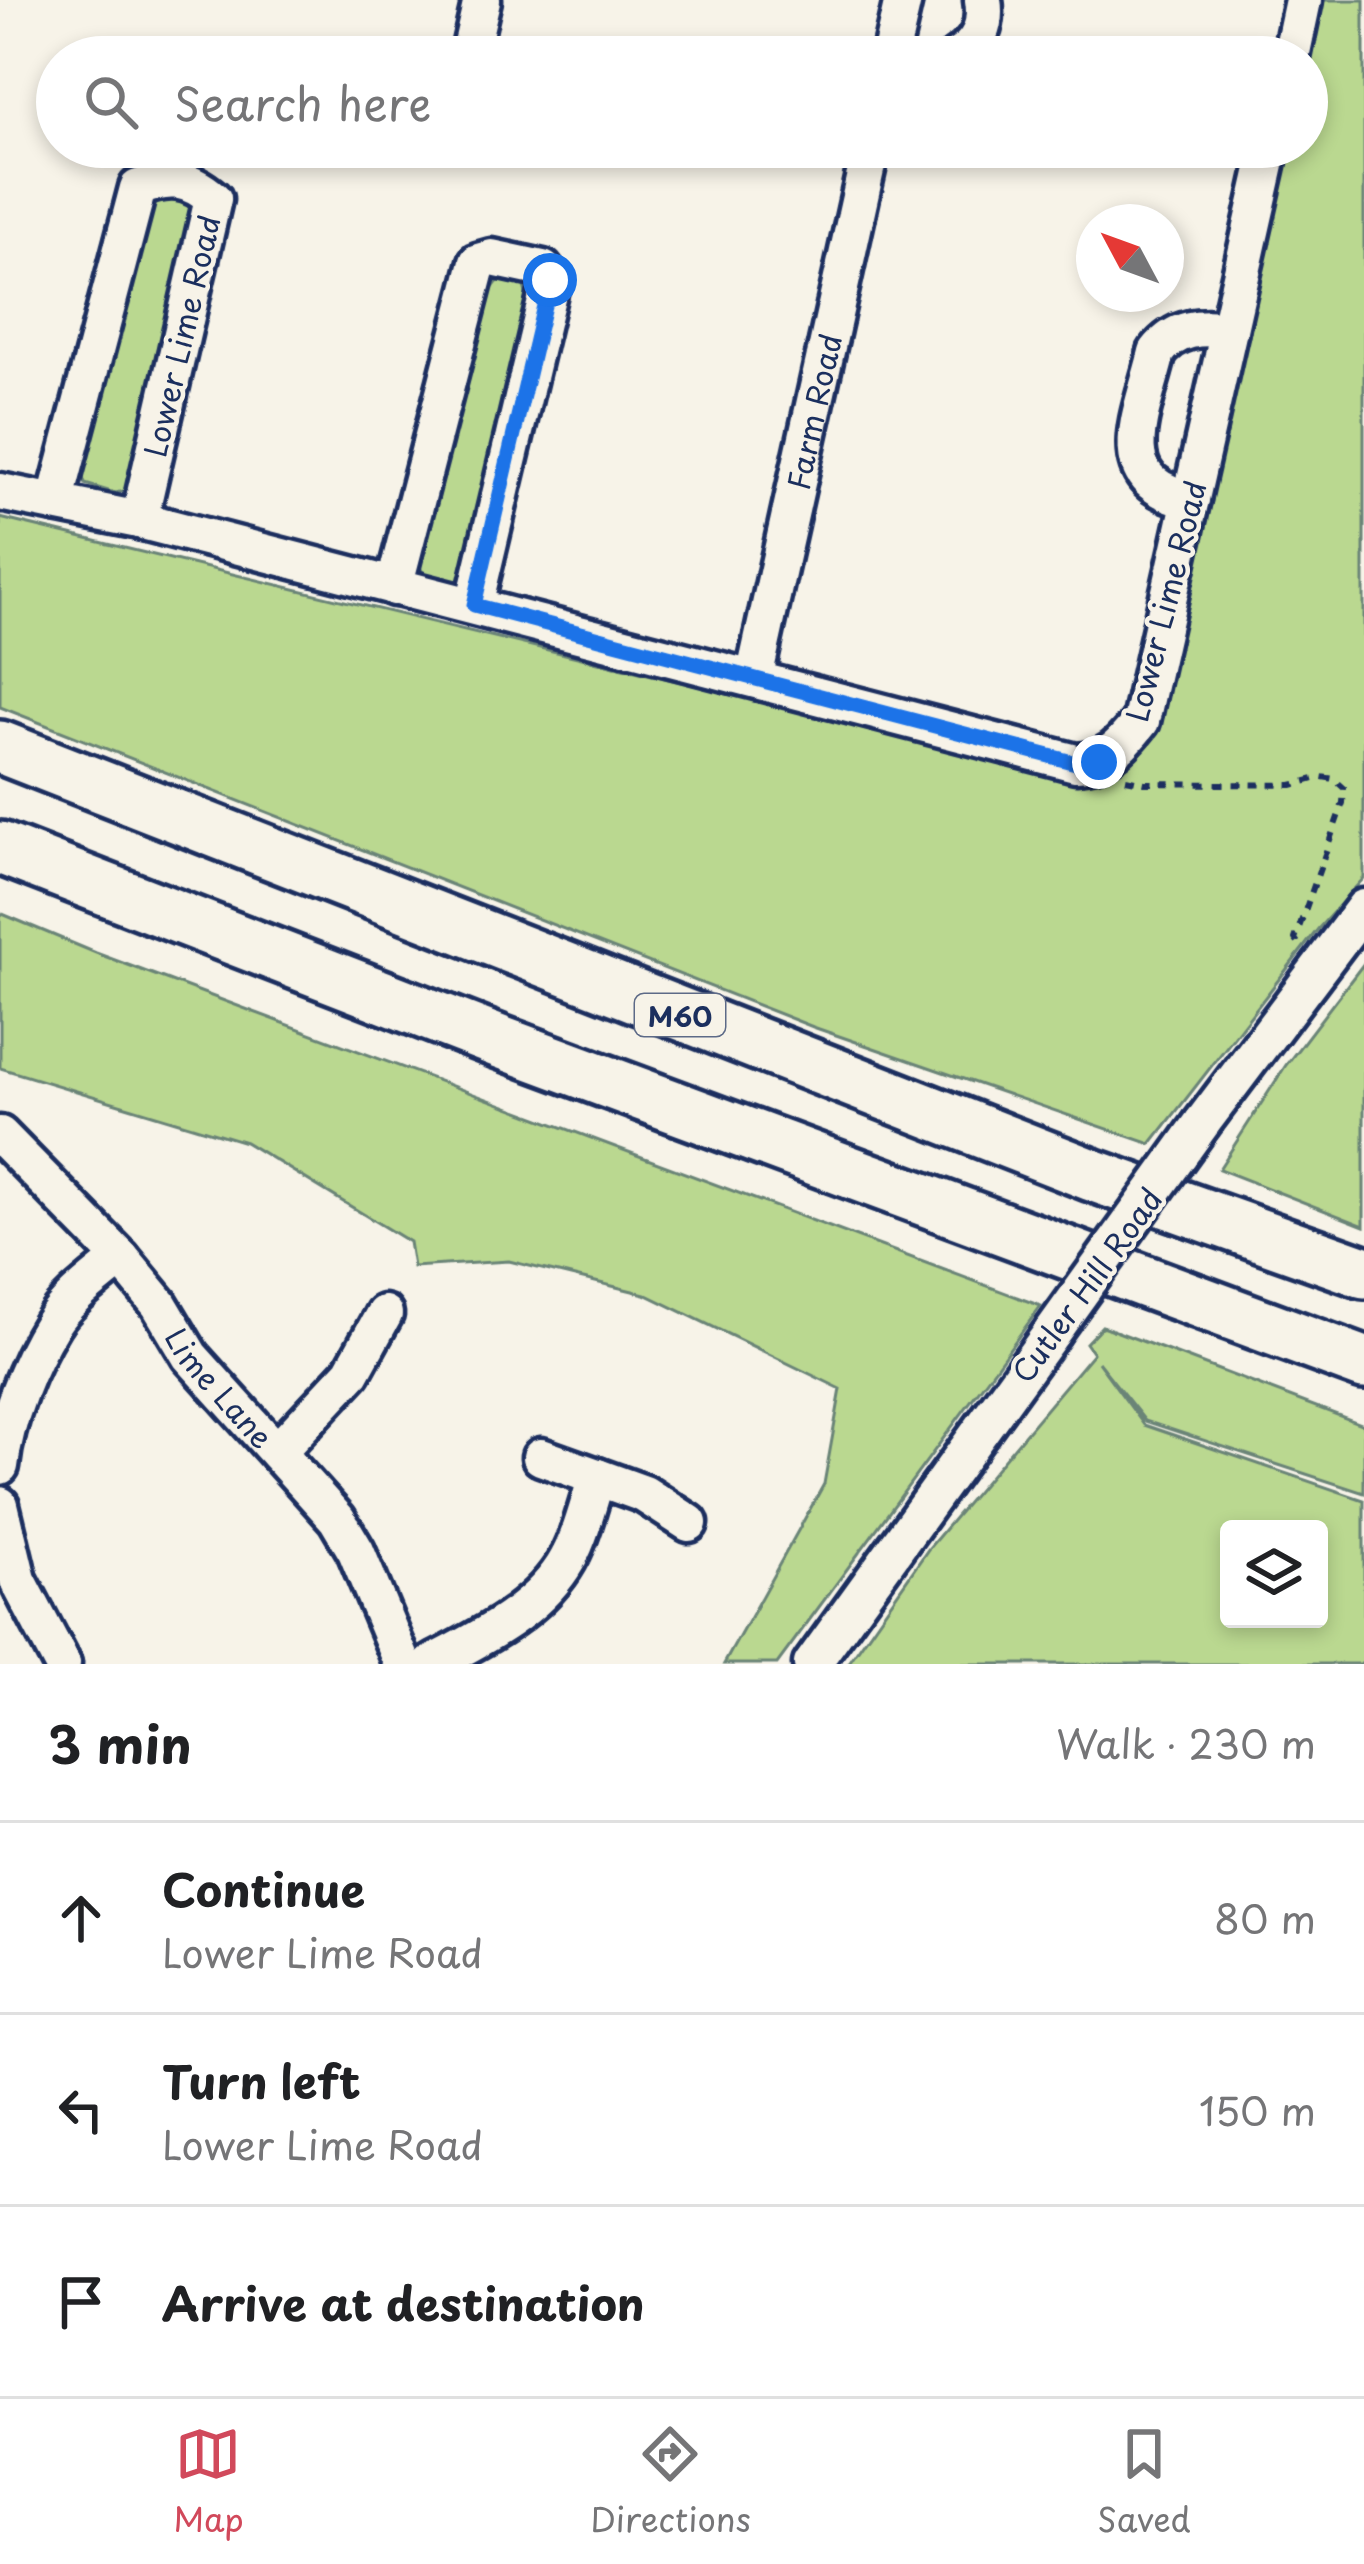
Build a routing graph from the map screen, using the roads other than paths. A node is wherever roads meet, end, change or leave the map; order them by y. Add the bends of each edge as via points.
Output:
1 (482, 0) edge
2 (982, 0) edge
3 (1303, 0) edge
4 (895, 2) edge
5 (474, 36) edge
6 (896, 36) edge
7 (979, 36) edge
8 (1295, 36) edge
9 (866, 168) edge
10 (1265, 168) edge
11 (1229, 330) junction
12 (0, 492) edge
13 (1191, 499) junction
14 (55, 503) junction
15 (139, 520) junction
16 (394, 587) junction
17 (474, 605) junction
18 (754, 678) junction
19 (0, 747) edge
20 (0, 848) edge
21 (1364, 908) edge
22 (0, 1135) edge
23 (121, 1258) junction
24 (1364, 1272) edge
25 (364, 1327) dead end
26 (1364, 1363) edge
27 (278, 1452) junction
28 (1, 1453) edge
29 (541, 1457) dead end
30 (597, 1477) junction
31 (0, 1505) edge
32 (689, 1523) dead end
33 (62, 1664) edge
34 (404, 1664) edge
35 (432, 1664) edge
36 (812, 1664) edge

1 - 5 street
2 - 7 street
3 - 8 street
4 - 6 street
9 - 18 street, Farm Road
10 - 11 street, Lower Lime Road
11 - 13 street, Lower Lime Road
11 - 13 street via 1197,327 1164,343 1134,450 1164,494
12 - 14 street
13 - 18 street, Lower Lime Road via 1142,721 1099,762 1076,763
14 - 15 street
14 - 15 street, Lower Lime Road via 138,188 163,178 194,182 213,199
15 - 16 street
16 - 17 street
16 - 17 street via 478,262 543,269 550,280
17 - 18 street
19 - 24 highway, M60 via 1070,1166
20 - 26 highway
21 - 36 street, Cutler Hill Road, bridge
22 - 23 street, Lime Lane
23 - 27 street, Lime Lane via 190,1356
23 - 28 street via 53,1321
25 - 27 street via 352,1372
27 - 34 street, Lime Lane via 337,1519
29 - 30 street
30 - 32 street
30 - 35 street via 565,1564 543,1593
31 - 33 street via 18,1580

